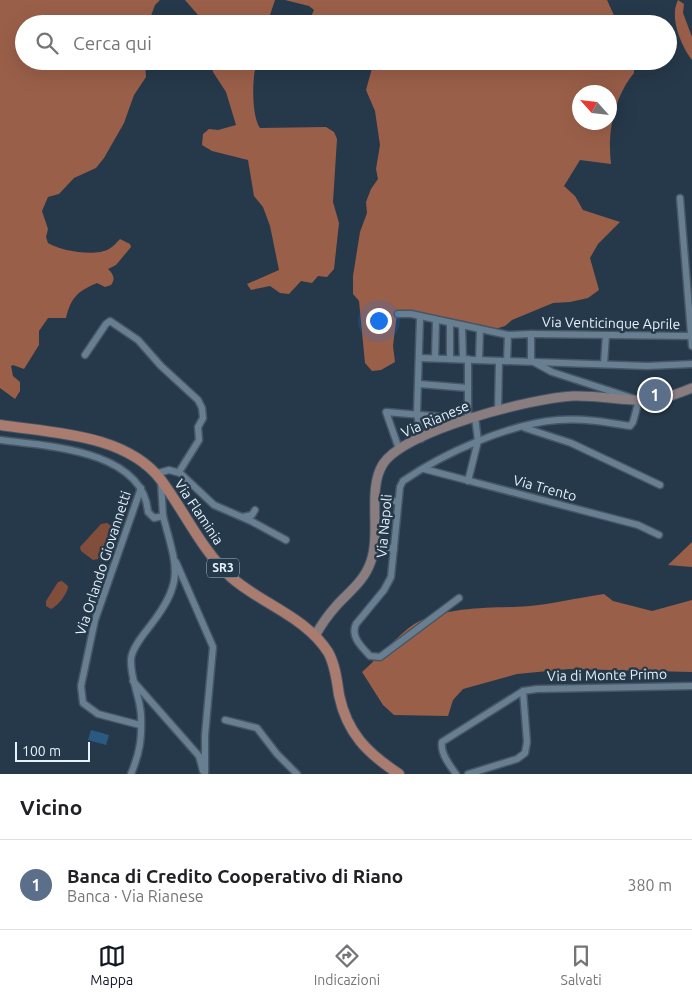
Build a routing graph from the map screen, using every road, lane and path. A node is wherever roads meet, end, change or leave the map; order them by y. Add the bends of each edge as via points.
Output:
1 (680, 198) dead end
2 (398, 314) dead end
3 (420, 317) junction
4 (436, 320) junction
5 (450, 323) junction
6 (462, 325) junction
7 (480, 329) junction
8 (508, 334) junction
9 (531, 334) junction
10 (606, 335) junction
11 (691, 336) edge
12 (692, 346) edge
13 (85, 355) dead end
14 (420, 358) junction
15 (435, 358) junction
16 (450, 359) junction
17 (465, 359) junction
18 (479, 360) junction
19 (499, 360) junction
20 (530, 360) junction
21 (507, 361) junction
22 (604, 364) junction
23 (692, 364) edge
24 (418, 384) junction
25 (468, 388) junction
26 (692, 388) edge
27 (638, 400) junction
28 (498, 410) junction
29 (417, 414) junction
30 (472, 418) junction
31 (0, 425) edge
32 (524, 428) junction
33 (421, 438) junction
34 (0, 440) edge
35 (478, 441) junction
36 (399, 449) junction
37 (424, 469) junction
38 (178, 472) junction
39 (158, 476) junction
40 (468, 481) junction
41 (660, 484) dead end
42 (141, 488) junction
43 (376, 497) junction
44 (398, 502) junction
45 (255, 510) dead end
46 (163, 516) junction
47 (242, 517) junction
48 (659, 535) dead end
49 (286, 540) dead end
50 (376, 545) junction
51 (394, 549) junction
52 (174, 557) junction
53 (459, 598) dead end
54 (315, 636) junction
55 (132, 680) junction
56 (692, 686) edge
57 (522, 691) junction
58 (225, 720) dead end
59 (140, 725) junction
60 (131, 774) edge
61 (204, 774) edge
62 (297, 774) edge
63 (399, 774) edge
64 (456, 774) edge
65 (468, 774) edge

1 - 11 street
2 - 3 street, Via Venticinque Aprile
3 - 4 street, Via Venticinque Aprile
3 - 14 street
4 - 5 street, Via Venticinque Aprile
4 - 15 street
5 - 6 street, Via Venticinque Aprile
5 - 16 street
6 - 7 street, Via Venticinque Aprile
6 - 17 street
7 - 8 street, Via Venticinque Aprile
7 - 18 street
8 - 9 street, Via Venticinque Aprile
8 - 21 street
9 - 10 street, Via Venticinque Aprile
9 - 20 street
10 - 11 street, Via Venticinque Aprile
10 - 22 street
11 - 12 street
13 - 38 street via 110,321 138,340 198,400 203,418 198,427 199,440
14 - 15 street
14 - 24 street
15 - 16 street
16 - 17 street
17 - 18 street
17 - 25 street
18 - 19 street
19 - 21 street
19 - 28 street
20 - 21 street
20 - 22 street
20 - 27 street via 552,372
22 - 23 street
24 - 25 street
24 - 29 street
25 - 30 street
26 - 27 main road, Via Rianese via 664,398
27 - 28 main road, Via Rianese via 602,396 558,397
27 - 32 street, Via Napoli via 630,426 606,421 562,420
28 - 30 main road, Via Rianese
29 - 30 street
29 - 33 street
29 - 36 street via 386,412
30 - 33 main road, Via Rianese
30 - 35 street
31 - 39 main road, Via Flaminia / SR3 via 108,444 133,455
32 - 35 street, Via Napoli
32 - 41 street via 571,443
33 - 36 main road, Via Rianese
34 - 42 street via 66,448 102,460 125,472
35 - 37 street, Via Napoli
35 - 40 street
36 - 43 main road, Via Rianese via 381,468
37 - 40 street, Via Trento
37 - 44 street, Via Napoli via 402,482
38 - 39 street via 169,470
38 - 47 street via 210,502
39 - 46 street
39 - 54 main road, Via Flaminia / SR3 via 223,568 247,589
40 - 48 street, Via Trento via 638,526
42 - 46 street via 149,515 154,518
42 - 59 street, Via Orlando Giovannetti via 95,620 81,686 83,703 98,714
43 - 44 street
43 - 50 main road, Via Rianese
44 - 51 street, Via Napoli
45 - 47 street via 252,515
46 - 52 street
47 - 49 street
50 - 51 street
50 - 54 main road, Via Rianese via 364,576 332,611
51 - 53 street, Via Napoli via 393,568 387,585 354,629 357,640 371,657 380,657
52 - 55 street via 175,580 168,601 141,637 131,657
52 - 61 street via 212,647
54 - 63 main road, Via Flaminia / SR3 via 332,660 342,710 354,736
55 - 59 street via 141,715
55 - 61 street via 198,756
56 - 57 street, Via di Monte Primo via 537,688
57 - 64 street, Via di Monte Primo via 441,743
57 - 65 street via 528,742 525,752 517,759
58 - 62 street via 257,728
59 - 60 street via 141,751

